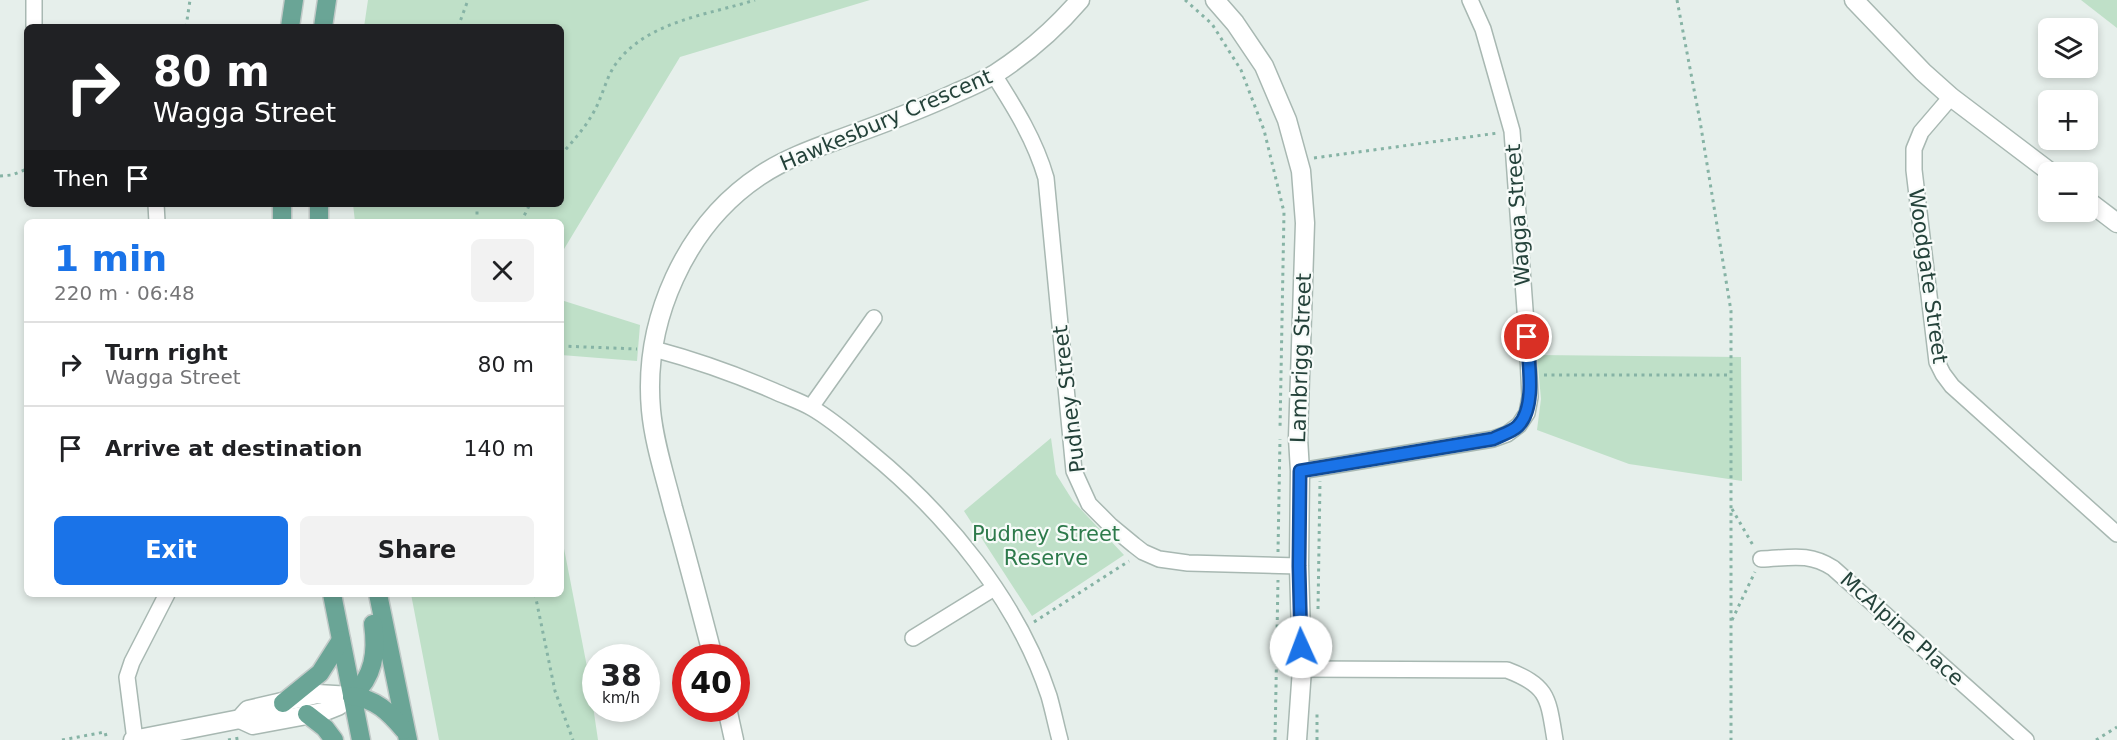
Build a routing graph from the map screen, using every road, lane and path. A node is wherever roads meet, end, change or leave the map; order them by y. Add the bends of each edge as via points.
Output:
1 (34, 0) edge
2 (189, 0) edge
3 (294, 0) edge
4 (327, 0) edge
5 (468, 0) edge
6 (755, 0) edge
7 (1080, 0) edge
8 (1185, 0) edge
9 (1215, 0) edge
10 (1470, 0) edge
11 (1677, 0) edge
12 (1854, 0) edge
13 (34, 24) edge
14 (186, 24) edge
15 (290, 24) edge
16 (323, 24) edge
17 (459, 24) edge
18 (994, 75) junction
19 (1951, 97) junction
20 (1512, 131) junction
21 (564, 151) edge
22 (1298, 160) junction
23 (2038, 163) edge
24 (1272, 164) junction
25 (24, 170) edge
26 (0, 176) edge
27 (2098, 209) edge
28 (2117, 223) edge
29 (874, 318) dead end
30 (564, 346) edge
31 (654, 349) junction
32 (1529, 375) junction
33 (1731, 375) junction
34 (811, 407) junction
35 (1320, 468) junction
36 (1300, 471) junction
37 (2117, 534) edge
38 (1143, 552) junction
39 (1761, 559) dead end
40 (1278, 572) junction
41 (1299, 573) junction
42 (1319, 581) junction
43 (994, 588) junction
44 (165, 597) edge
45 (333, 597) edge
46 (373, 597) edge
47 (379, 597) edge
48 (536, 597) edge
49 (1318, 614) dead end
50 (1020, 631) junction
51 (913, 638) dead end
52 (341, 640) junction
53 (710, 644) edge
54 (1302, 669) junction
55 (352, 696) junction
56 (283, 703) junction
57 (1317, 705) dead end
58 (307, 714) junction
59 (240, 719) junction
60 (730, 722) edge
61 (2117, 727) edge
62 (407, 736) edge
63 (62, 740) edge
64 (107, 740) edge
65 (134, 740) edge
66 (334, 740) edge
67 (361, 740) edge
68 (573, 740) edge
69 (734, 740) edge
70 (1060, 740) edge
71 (1275, 740) edge
72 (1297, 740) edge
73 (1317, 740) edge
74 (1555, 740) edge
75 (1731, 740) edge
76 (2026, 740) edge
77 (2096, 740) edge

1 - 13 street
2 - 14 path
3 - 15 main road
4 - 16 main road
5 - 17 path
6 - 21 path via 663,28 622,56 592,116
7 - 18 street, Hawkesbury Crescent via 1060,22
8 - 24 path via 1212,24 1241,70 1264,130
9 - 22 street, Lambrigg Street via 1264,66 1287,120
10 - 20 street, Wagga Street via 1486,39
11 - 33 path via 1731,311
12 - 19 street
18 - 31 street, Hawkesbury Crescent via 936,103 786,161 741,190 699,235 672,281 658,321
18 - 38 street, Pudney Street via 1030,136 1046,178 1074,471 1089,504
19 - 23 street
19 - 37 street, Woodgate Street via 1922,132 1914,149 1937,362 1952,387
20 - 22 path
20 - 32 street, Wagga Street
22 - 24 path
22 - 36 street, Lambrigg Street via 1305,223
24 - 40 path via 1284,212
25 - 26 path
27 - 28 street
29 - 34 street
30 - 31 path
31 - 34 street via 735,375
31 - 53 street, Hawkesbury Crescent via 650,381 654,431
32 - 33 path
32 - 35 street, Wagga Street via 1527,413 1519,426 1506,434
33 - 75 path
34 - 43 street via 893,471 938,513
35 - 36 street, Wagga Street
35 - 42 path
36 - 41 street, Lambrigg Street
38 - 40 street, Pudney Street via 1188,564
38 - 50 path
39 - 76 street, McAlpine Place via 1806,557 1819,559 1833,568
40 - 41 street, Pudney Street
40 - 41 path
40 - 71 path
41 - 42 path
41 - 54 street, Lambrigg Street
42 - 49 path
43 - 50 street
43 - 51 street
44 - 65 street via 127,677
45 - 52 main road
46 - 55 main road via 374,662 367,680
47 - 62 main road
48 - 68 path via 555,692
50 - 70 street via 1049,696
52 - 55 main road
52 - 56 main road via 320,673
54 - 72 street, Lambrigg Street
54 - 74 street via 1507,670 1536,683 1545,695
55 - 56 street via 317,694
55 - 58 street via 338,706
55 - 62 main road via 381,706
55 - 67 main road
56 - 59 street via 248,710
57 - 73 path
58 - 59 street via 253,725
58 - 66 main road via 326,728
59 - 65 street
60 - 69 street
61 - 77 path
63 - 64 path via 105,732

